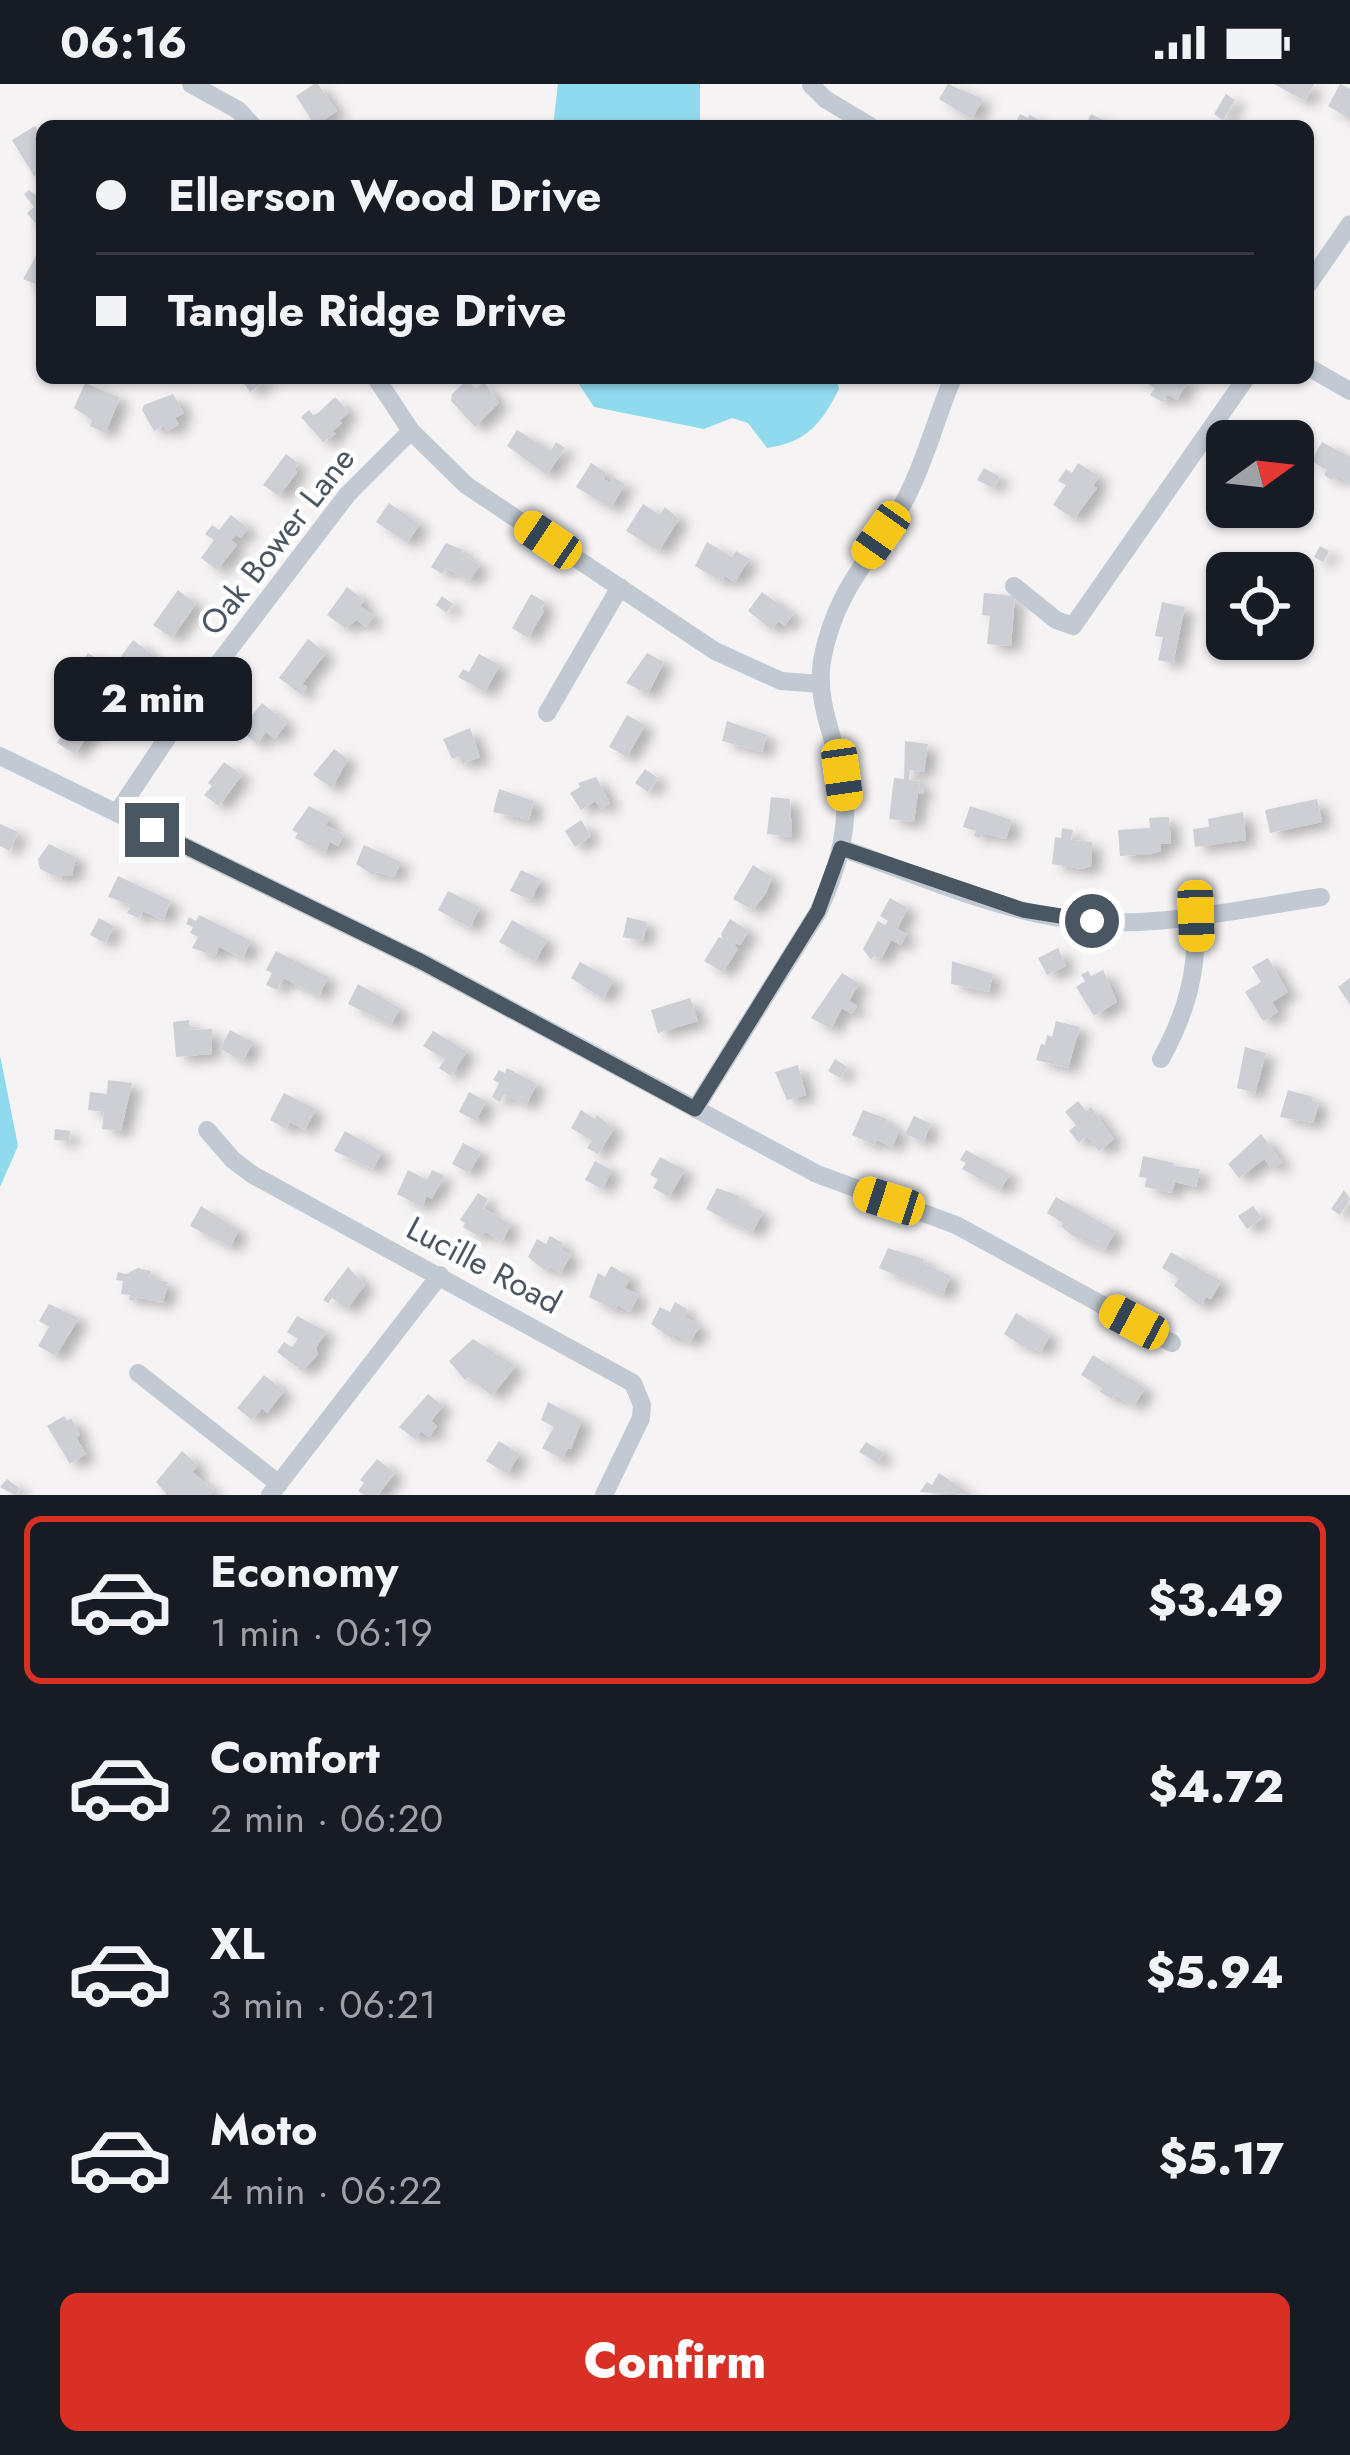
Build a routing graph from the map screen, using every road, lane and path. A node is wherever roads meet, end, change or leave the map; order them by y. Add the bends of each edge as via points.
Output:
1 (191, 84) edge
2 (811, 85) edge
3 (247, 120) edge
4 (859, 120) edge
5 (1350, 224) edge
6 (1314, 276) edge
7 (1314, 370) edge
8 (380, 384) edge
9 (951, 384) edge
10 (1242, 384) edge
11 (1350, 391) edge
12 (411, 431) junction
13 (1014, 586) dead end
14 (620, 587) junction
15 (821, 684) junction
16 (547, 712) dead end
17 (0, 756) edge
18 (117, 813) junction
19 (841, 848) junction
20 (1321, 897) dead end
21 (1196, 916) junction
22 (1161, 1059) dead end
23 (695, 1109) junction
24 (207, 1130) dead end
25 (440, 1276) junction
26 (1172, 1342) dead end
27 (138, 1373) dead end
28 (274, 1489) edge
29 (604, 1495) edge

1 - 3 street
2 - 4 street
5 - 6 street
7 - 11 street
8 - 12 street
9 - 15 street via 904,502 840,600
10 - 13 street via 1073,626
12 - 14 street via 466,485
12 - 18 street, Oak Bower Lane via 347,495 205,681
14 - 15 street via 747,668
14 - 16 street
15 - 19 street via 846,799
17 - 18 street
18 - 23 street via 422,962
19 - 21 street via 1057,918
19 - 23 street via 818,911
20 - 21 street
21 - 22 street via 1194,979
23 - 26 street via 818,1174 956,1225
24 - 25 street, Lucille Road via 253,1175
25 - 28 street
25 - 29 street, Lucille Road via 633,1383 640,1418
27 - 28 street

